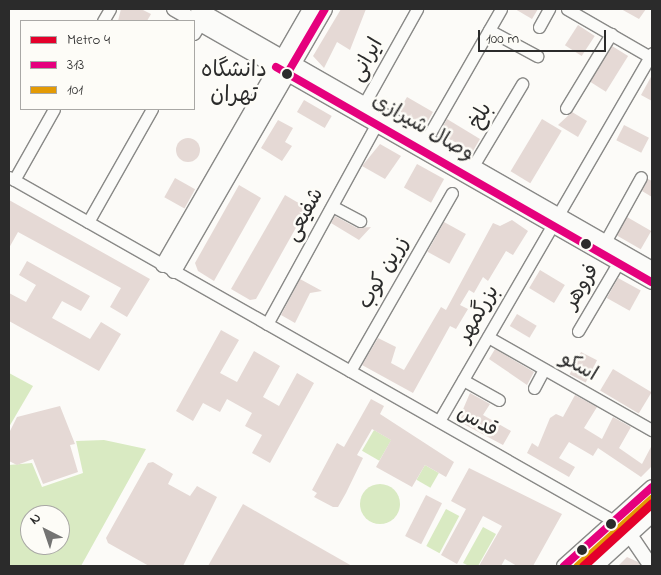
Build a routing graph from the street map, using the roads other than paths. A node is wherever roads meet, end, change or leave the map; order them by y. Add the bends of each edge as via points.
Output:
1 (110, 9) edge
2 (174, 9) edge
3 (310, 9) edge
4 (325, 9) edge
5 (417, 9) edge
6 (501, 9) edge
7 (549, 9) edge
8 (570, 10) edge
9 (104, 20) edge
10 (199, 20) edge
11 (539, 27) dead end
12 (490, 30) junction
13 (611, 34) junction
14 (537, 56) dead end
15 (652, 56) edge
16 (285, 65) junction
17 (522, 84) dead end
18 (364, 104) junction
19 (566, 108) dead end
20 (53, 110) edge
21 (151, 110) edge
22 (379, 120) junction
23 (426, 140) junction
24 (473, 166) junction
25 (641, 177) dead end
26 (12, 178) edge
27 (452, 193) dead end
28 (332, 206) junction
29 (360, 221) dead end
30 (555, 221) junction
31 (88, 222) junction
32 (605, 242) junction
33 (618, 263) junction
34 (168, 268) junction
35 (652, 269) edge
36 (652, 282) edge
37 (267, 324) junction
38 (578, 331) dead end
39 (488, 337) junction
40 (544, 369) junction
41 (350, 371) junction
42 (463, 380) junction
43 (534, 388) dead end
44 (499, 400) dead end
45 (439, 421) junction
46 (652, 430) edge
47 (652, 487) edge
48 (652, 498) edge
49 (652, 506) edge
50 (652, 515) edge
51 (623, 528) junction
52 (564, 566) edge
53 (578, 566) edge
54 (586, 566) edge
55 (596, 566) edge
56 (651, 566) edge

1 - 9 street
2 - 10 main road, وصال شیرازی
3 - 16 main road
4 - 16 main road
5 - 18 street, ایرانی
6 - 12 street
7 - 11 street
8 - 13 street
10 - 16 main road, وصال شیرازی
12 - 14 street
12 - 23 street
13 - 15 street
13 - 19 street
15 - 30 street, بزرگمهر
16 - 18 main road, وصال شیرازی
16 - 22 main road, وصال شیرازی
16 - 34 main road
17 - 24 street, بلخ
18 - 22 main road, وصال شیرازی
20 - 26 street
21 - 31 street
22 - 23 main road, وصال شیرازی
22 - 28 street, شفیعی
22 - 30 main road, وصال شیرازی
23 - 24 main road, وصال شیرازی
24 - 30 main road, وصال شیرازی
25 - 32 street
26 - 31 street, قدس
27 - 41 street, زرین کوب
28 - 29 street
28 - 37 street, شفیعی
30 - 32 main road, وصال شیرازی
30 - 33 main road, وصال شیرازی
30 - 39 street, بزرگمهر
31 - 34 street, قدس
32 - 35 main road, وصال شیرازی
33 - 36 main road, وصال شیرازی
33 - 38 street, فروهر
34 - 37 street, قدس
37 - 41 street, قدس
39 - 40 street, اسکو
39 - 42 street, بزرگمهر
40 - 43 street
40 - 46 street, اسکو
41 - 45 street, قدس
42 - 44 street
42 - 45 street, بزرگمهر
45 - 51 street, قدس
47 - 51 main road
48 - 51 street
49 - 51 street
50 - 51 main road
51 - 52 main road
51 - 53 street
51 - 54 street
51 - 55 main road
51 - 56 main road

